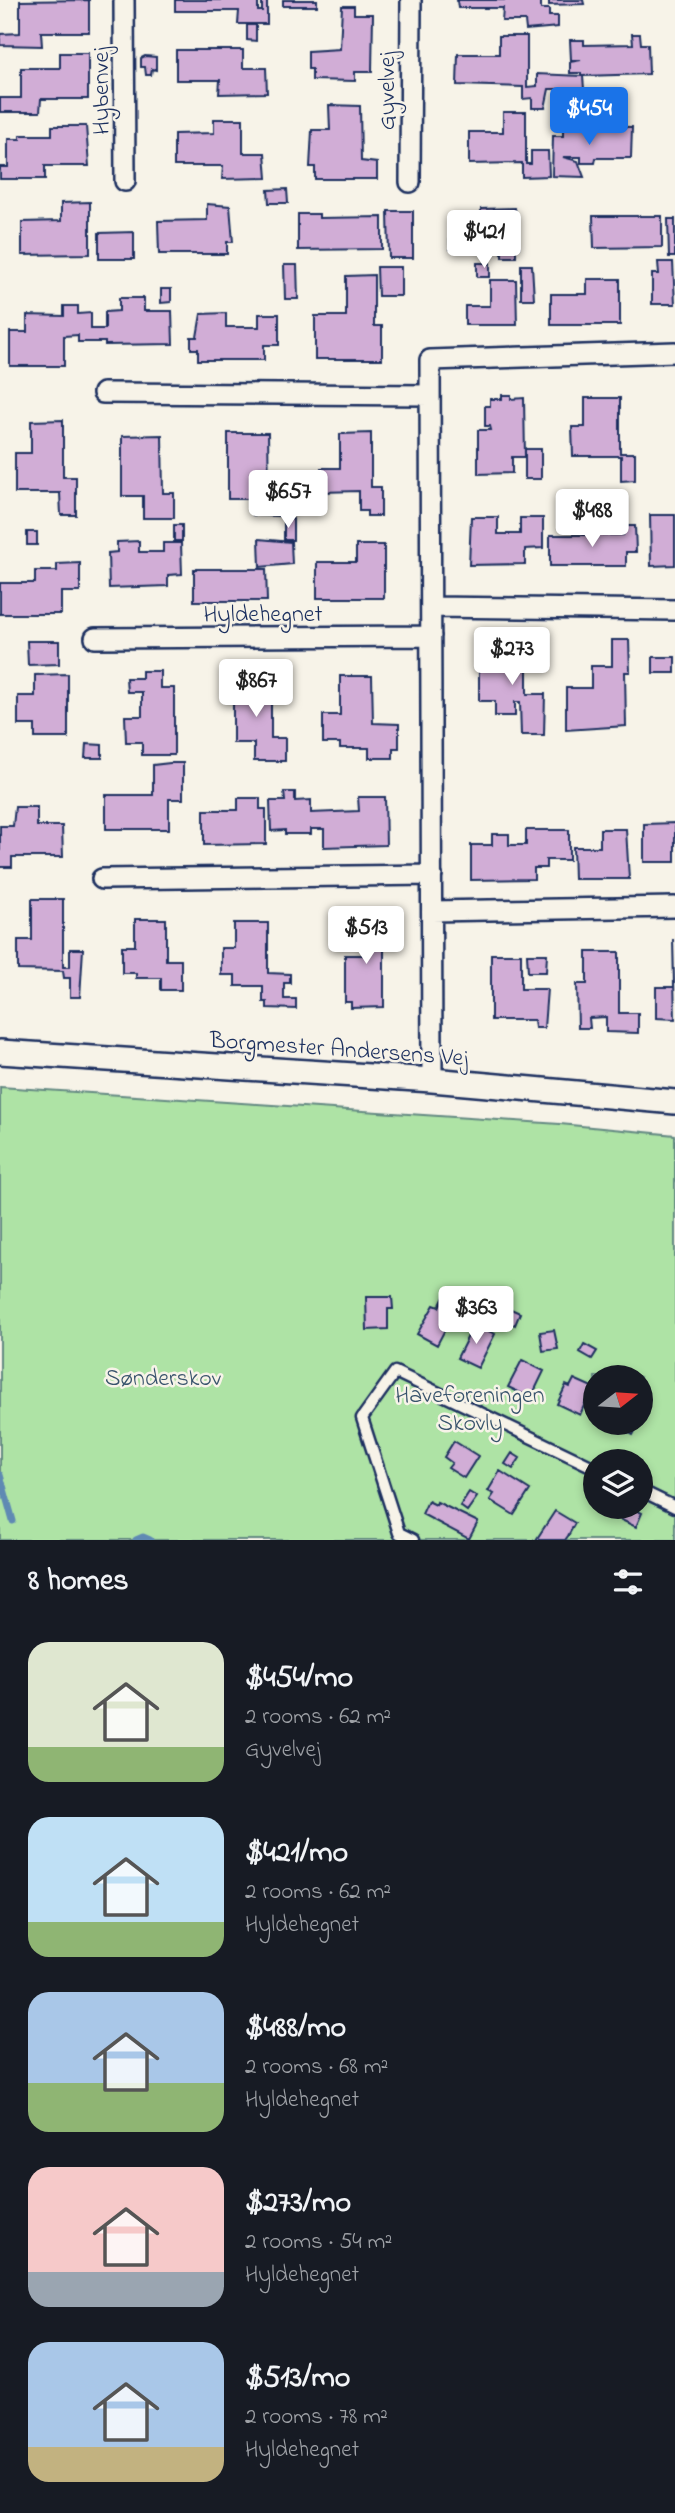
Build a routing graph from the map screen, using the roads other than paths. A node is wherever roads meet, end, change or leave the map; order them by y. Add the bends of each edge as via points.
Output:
1 (124, 0) edge
2 (411, 0) edge
3 (125, 181) dead end
4 (410, 182) dead end
5 (675, 352) edge
6 (103, 393) dead end
7 (430, 396) junction
8 (431, 607) junction
9 (675, 610) edge
10 (431, 636) junction
11 (95, 638) dead end
12 (432, 875) junction
13 (102, 879) dead end
14 (675, 907) edge
15 (432, 911) junction
16 (0, 1052) edge
17 (432, 1080) junction
18 (675, 1102) edge
19 (583, 1462) edge
20 (653, 1496) edge
21 (675, 1507) edge
22 (413, 1540) edge

1 - 3 street, Hybenvej
2 - 4 street, Gyvelvej
5 - 7 street via 430,360
6 - 7 street
7 - 8 street
8 - 9 street
8 - 10 street
10 - 11 street, Hyldehegnet
10 - 12 street
12 - 13 street
12 - 15 street
14 - 15 street
15 - 17 street
16 - 17 street, Borgmester Andersens Vej
17 - 18 street, Borgmester Andersens Vej
19 - 22 lane via 396,1372 362,1418 399,1534
20 - 21 lane

